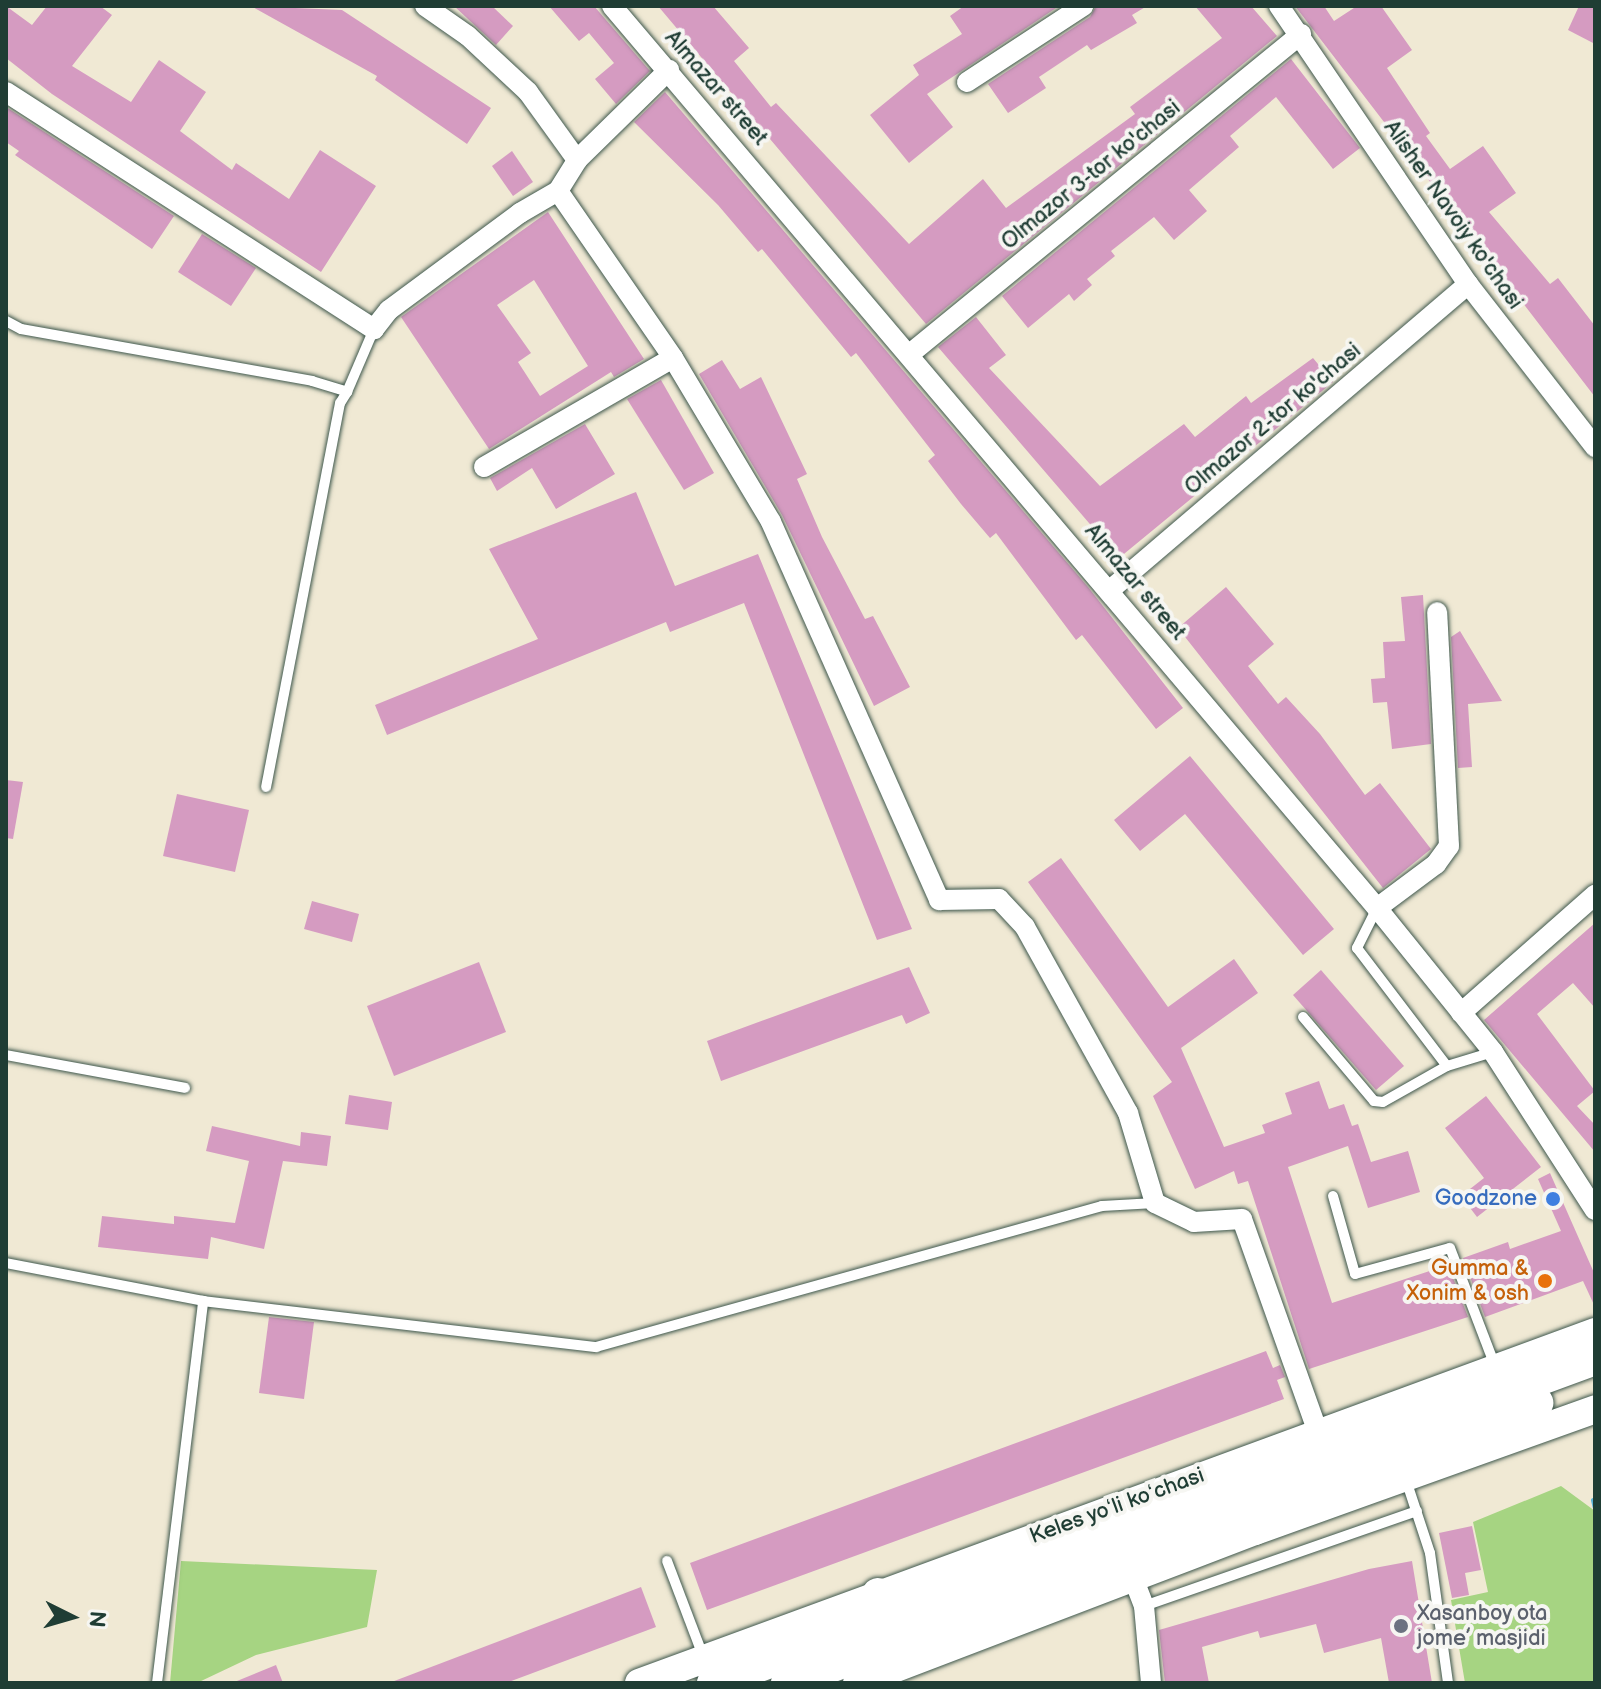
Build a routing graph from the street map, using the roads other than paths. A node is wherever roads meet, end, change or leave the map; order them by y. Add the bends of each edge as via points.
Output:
1 (425, 6) edge
2 (612, 6) edge
3 (1083, 6) edge
4 (1279, 6) edge
5 (1301, 34) junction
6 (669, 70) junction
7 (967, 82) dead end
8 (6, 92) edge
9 (577, 160) junction
10 (558, 191) junction
11 (1468, 284) junction
12 (6, 321) edge
13 (374, 329) junction
14 (911, 353) junction
15 (673, 358) junction
16 (347, 392) junction
17 (1595, 447) edge
18 (484, 467) dead end
19 (1110, 590) junction
20 (1437, 612) dead end
21 (266, 787) dead end
22 (1595, 895) edge
23 (1377, 908) junction
24 (1461, 1013) junction
25 (1303, 1017) dead end
26 (1493, 1052) junction
27 (6, 1055) edge
28 (1447, 1066) junction
29 (185, 1088) dead end
30 (1333, 1196) dead end
31 (1155, 1203) junction
32 (1595, 1210) edge
33 (6, 1263) edge
34 (203, 1301) junction
35 (1595, 1332) edge
36 (1595, 1359) edge
37 (1495, 1366) junction
38 (1594, 1405) edge
39 (1318, 1432) junction
40 (1405, 1478) junction
41 (1417, 1511) junction
42 (1193, 1529) junction
43 (1255, 1531) junction
44 (667, 1561) dead end
45 (1139, 1593) junction
46 (878, 1594) junction
47 (928, 1607) junction
48 (708, 1670) edge
49 (157, 1683) edge
50 (639, 1683) edge
51 (787, 1683) edge
52 (857, 1683) edge
53 (1151, 1683) edge
54 (1448, 1683) edge

1 - 9 street via 468,36 528,92
2 - 6 street, Almazar street
3 - 7 street
4 - 5 street, Alisher Navoiy ko'chasi
5 - 11 street, Alisher Navoiy ko'chasi
5 - 14 street, Olmazor 3-tor ko'chasi
6 - 9 street
6 - 14 street, Almazar street
8 - 13 street
9 - 10 street
10 - 13 street via 389,310
10 - 15 street
11 - 17 street, Alisher Navoiy ko'chasi
11 - 19 street, Olmazor 2-tor ko'chasi
12 - 16 lane via 21,329 312,381
13 - 16 lane
14 - 19 street, Almazar street
15 - 18 street
15 - 31 street via 771,522 939,900 999,899 1025,927 1128,1113
16 - 21 lane via 340,403
19 - 23 street, Almazar street
20 - 23 street via 1449,846 1436,864
22 - 24 street
23 - 24 street, Almazar street
23 - 28 lane via 1357,948
24 - 26 street, Almazar street
25 - 28 lane via 1374,1101 1383,1102
26 - 28 lane
26 - 32 street, Almazar street
27 - 29 lane
30 - 37 lane via 1355,1274 1450,1248
31 - 34 lane via 1102,1206 596,1347
31 - 39 street via 1194,1222 1242,1219
33 - 34 lane
34 - 49 lane
35 - 37 street, Keles yoʻli koʻchasi
36 - 47 main road, Keles yoʻli koʻchasi via 1325,1454
37 - 39 street, Keles yoʻli koʻchasi
38 - 40 street
38 - 42 main road
39 - 46 street, Keles yoʻli koʻchasi
40 - 41 lane
40 - 43 street
41 - 45 lane
41 - 54 lane via 1430,1553
42 - 43 main road
42 - 51 main road
43 - 45 street
44 - 48 lane
45 - 52 street
45 - 53 street
46 - 47 main road
46 - 48 street, Keles yoʻli koʻchasi
47 - 48 main road, Keles yoʻli koʻchasi
48 - 50 street, Keles yoʻli koʻchasi

